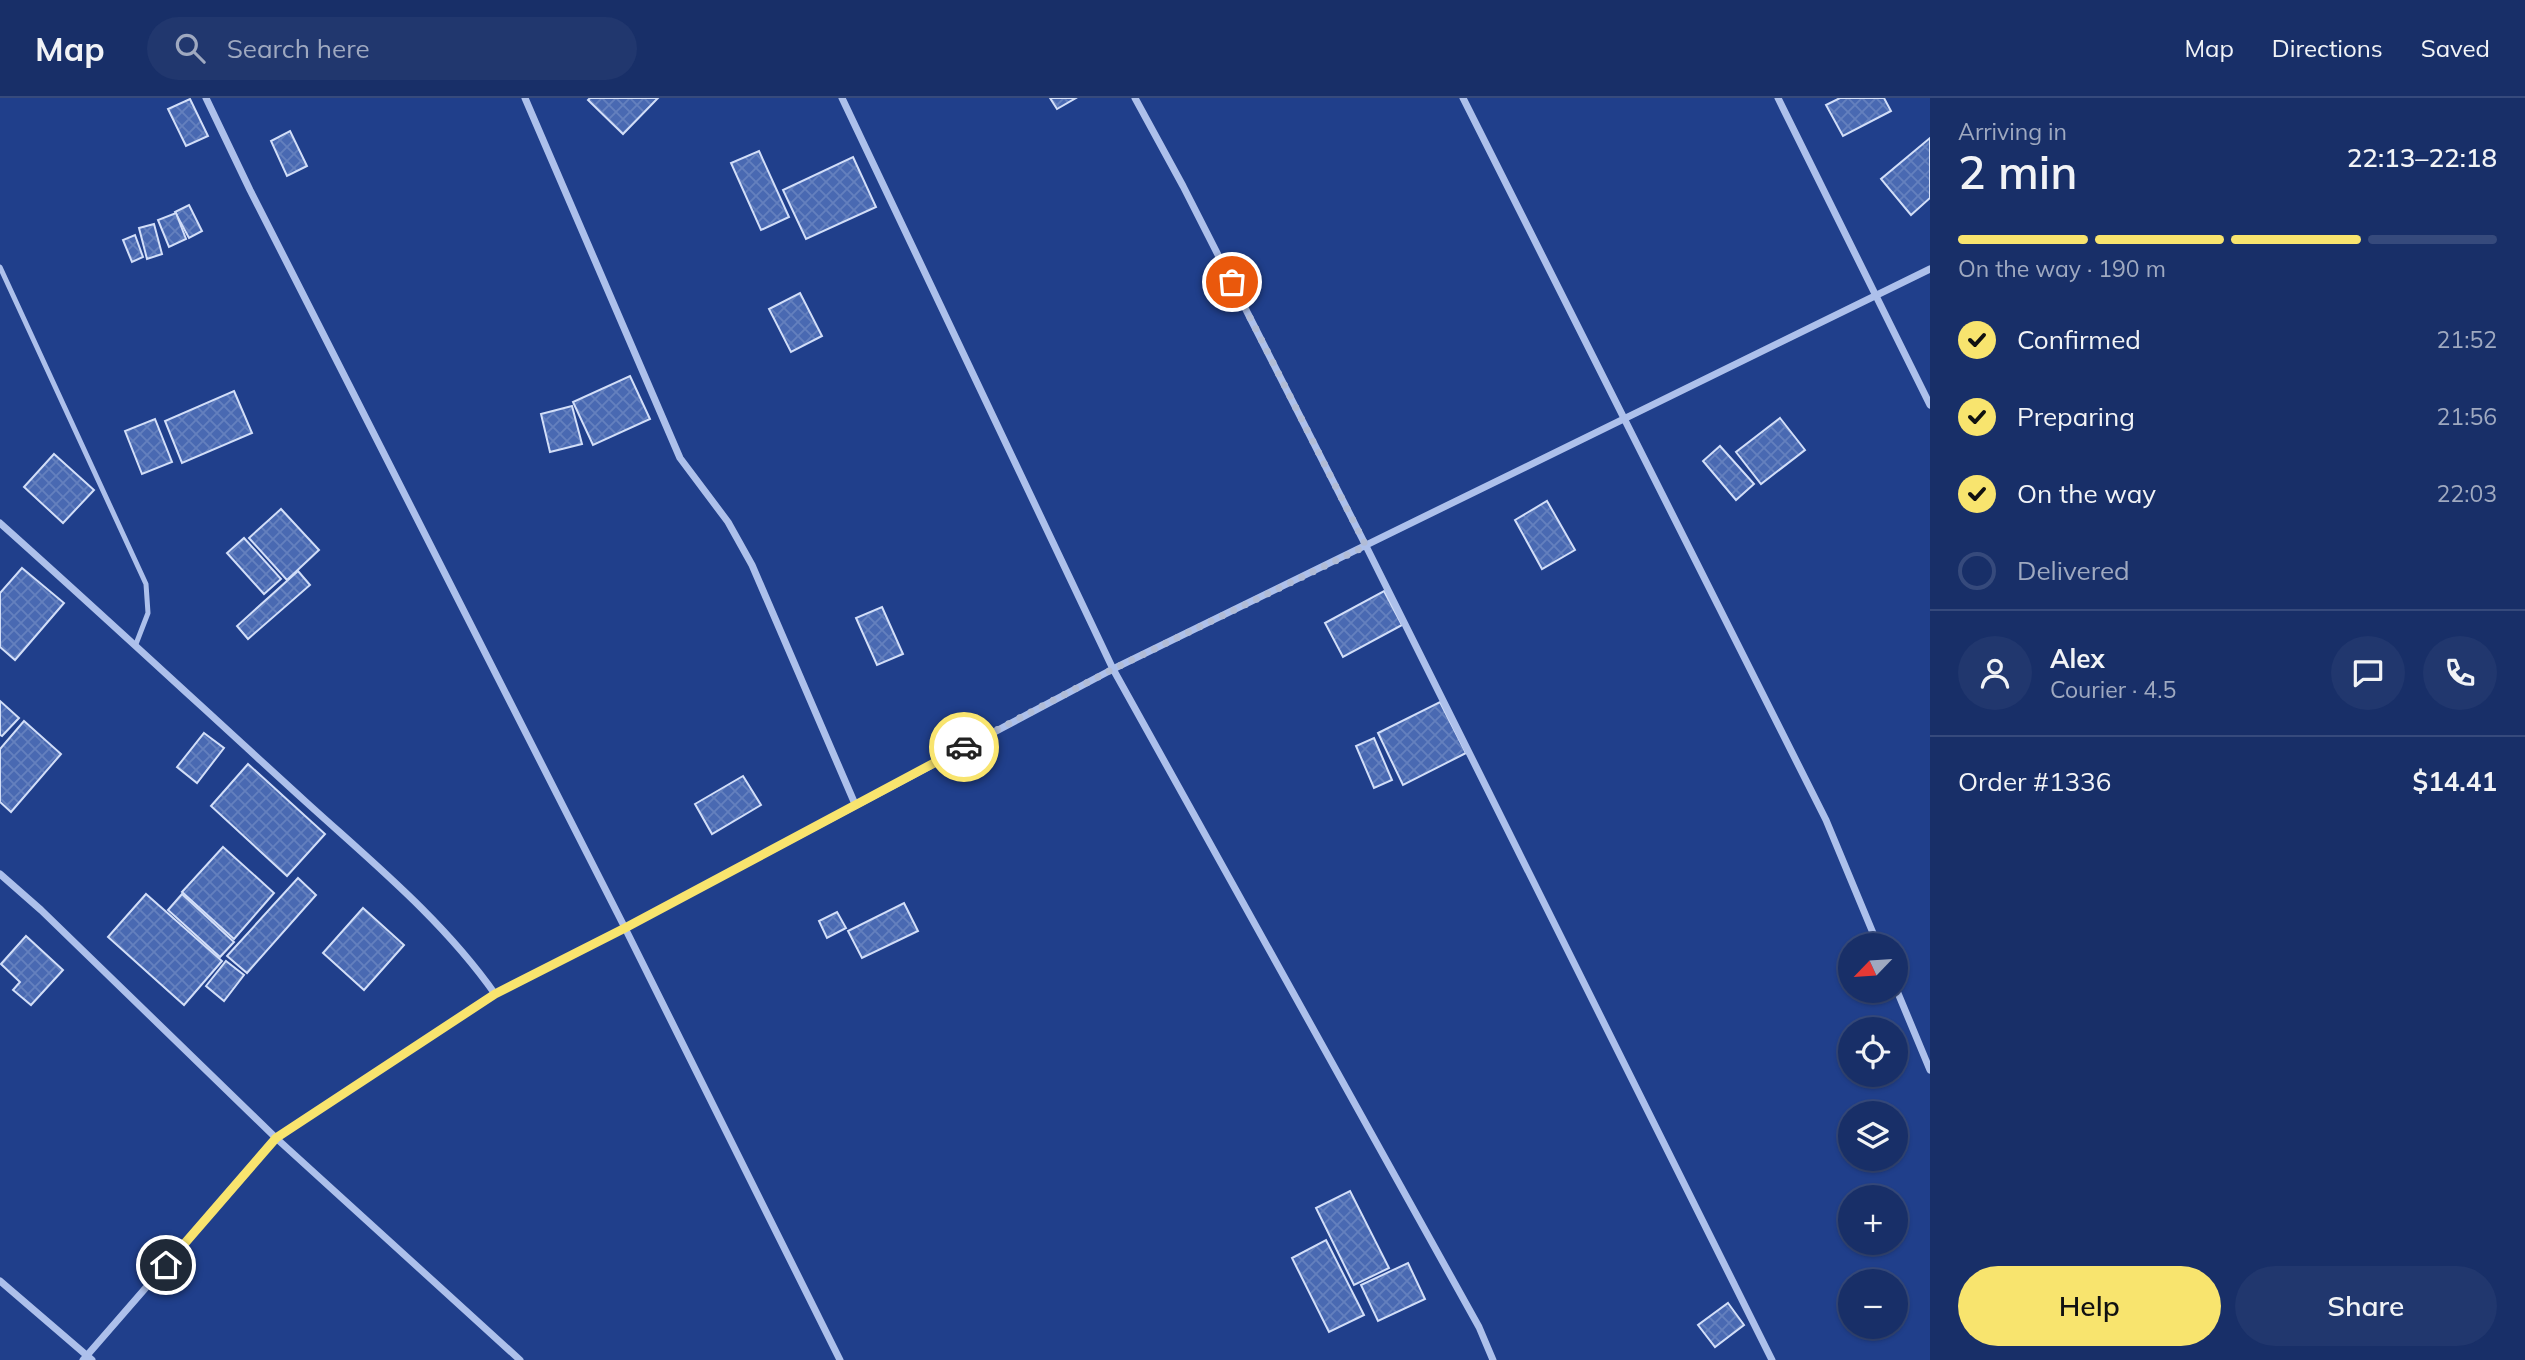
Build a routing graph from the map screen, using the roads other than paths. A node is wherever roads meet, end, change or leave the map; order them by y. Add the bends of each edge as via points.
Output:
1 (206, 98) edge
2 (525, 98) edge
3 (842, 98) edge
4 (1135, 98) edge
5 (1463, 98) edge
6 (1778, 98) edge
7 (0, 267) edge
8 (1930, 269) edge
9 (1878, 296) junction
10 (1930, 405) edge
11 (1624, 420) junction
12 (0, 523) edge
13 (1366, 546) junction
14 (136, 644) junction
15 (1113, 669) junction
16 (855, 804) junction
17 (0, 874) edge
18 (625, 928) junction
19 (1873, 933) edge
20 (495, 994) junction
21 (1902, 1003) edge
22 (1930, 1070) edge
23 (276, 1138) junction
24 (0, 1281) edge
25 (87, 1359) edge
26 (520, 1360) edge
27 (840, 1360) edge
28 (1493, 1360) edge
29 (1772, 1360) edge

1 - 18 street
2 - 16 street via 680,458 728,522 751,565
3 - 15 street
4 - 13 street
5 - 11 street
6 - 9 street
7 - 14 lane via 146,584 149,613
8 - 9 street
9 - 10 street
9 - 11 street
11 - 13 street
11 - 19 street via 1826,820
12 - 14 street
13 - 15 street
13 - 29 street
14 - 20 street via 396,884 477,967
15 - 16 street
15 - 28 street via 1479,1327
16 - 18 street
17 - 23 street
18 - 20 street
18 - 27 street
20 - 23 street
21 - 22 street
23 - 25 street
23 - 26 street
24 - 25 street

